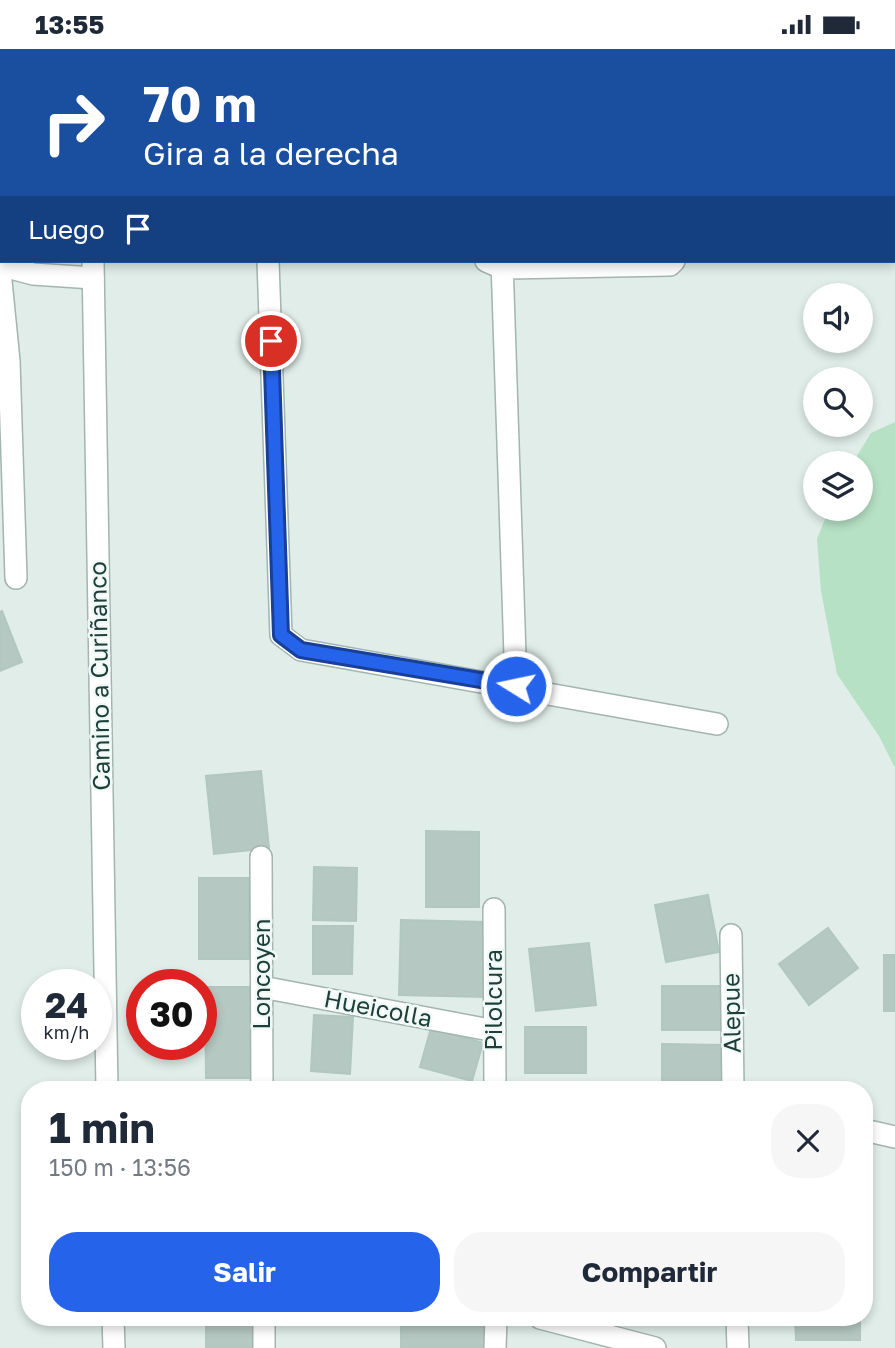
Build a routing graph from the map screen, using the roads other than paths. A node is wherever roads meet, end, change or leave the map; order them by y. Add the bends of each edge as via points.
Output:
1 (1, 263) edge
2 (268, 263) edge
3 (497, 263) edge
4 (672, 263) edge
5 (93, 269) edge
6 (0, 271) edge
7 (16, 578) dead end
8 (516, 686) junction
9 (717, 724) dead end
10 (261, 857) dead end
11 (494, 909) dead end
12 (731, 936) dead end
13 (262, 987) junction
14 (495, 1031) junction
15 (107, 1081) edge
16 (262, 1081) edge
17 (495, 1081) edge
18 (733, 1081) edge
19 (873, 1132) edge
20 (895, 1137) edge
21 (113, 1326) edge
22 (264, 1326) edge
23 (496, 1326) edge
24 (571, 1326) edge
25 (737, 1326) edge
26 (114, 1348) edge
27 (264, 1348) edge
28 (495, 1348) edge
29 (655, 1348) edge
30 (738, 1348) edge

1 - 5 street via 47,275
2 - 8 street via 281,635 301,650
3 - 4 street
3 - 8 street
5 - 15 street, Camino a Curiñanco
6 - 7 street via 9,361
8 - 9 street
10 - 13 street, Loncoyen
11 - 14 street, Pilolcura
12 - 18 street, Alepue
13 - 14 street, Hueicolla
13 - 16 street, Loncoyen
14 - 17 street, Pilolcura
19 - 20 street
21 - 26 street
22 - 27 street
23 - 28 street
24 - 29 street
25 - 30 street

